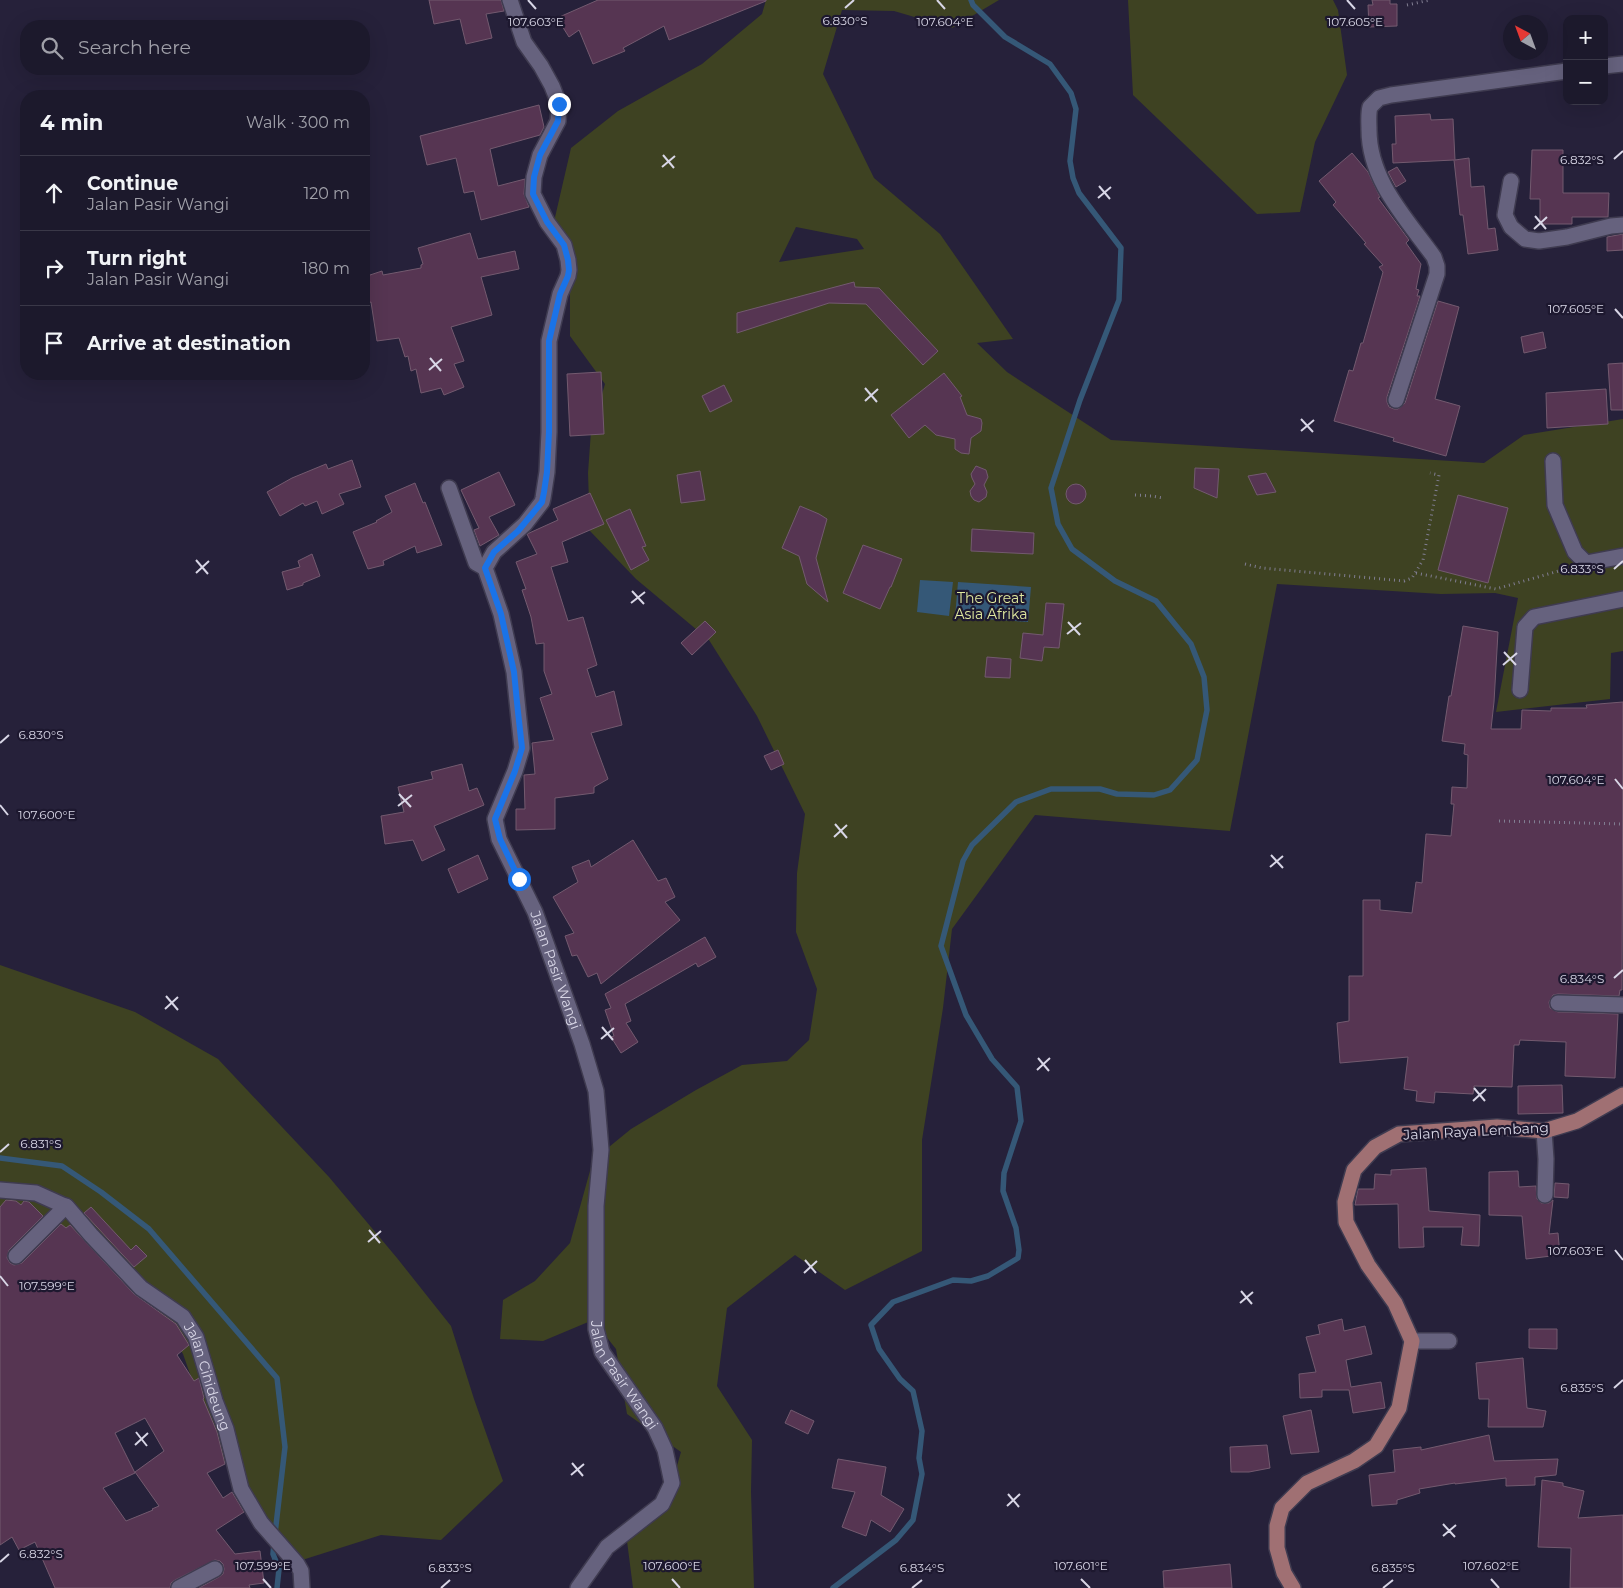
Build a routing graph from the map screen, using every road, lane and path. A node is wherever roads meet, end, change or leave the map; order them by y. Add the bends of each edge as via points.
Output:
1 (510, 0) edge
2 (1430, 0) edge
3 (1407, 5) dead end
4 (1623, 64) edge
5 (1608, 66) edge
6 (1563, 72) edge
7 (1511, 181) dead end
8 (1623, 225) edge
9 (1396, 400) dead end
10 (1553, 461) dead end
11 (1430, 473) dead end
12 (449, 488) dead end
13 (1135, 495) dead end
14 (1163, 498) dead end
15 (1623, 556) edge
16 (1586, 563) junction
17 (1245, 564) dead end
18 (485, 568) junction
19 (1416, 573) junction
20 (1623, 600) edge
21 (1520, 690) dead end
22 (1500, 821) dead end
23 (1623, 824) edge
24 (1558, 1003) dead end
25 (1623, 1004) edge
26 (1623, 1096) edge
27 (1544, 1131) junction
28 (0, 1190) edge
29 (1545, 1195) dead end
30 (66, 1206) junction
31 (16, 1256) dead end
32 (1412, 1341) junction
33 (1449, 1341) dead end
34 (214, 1569) dead end
35 (179, 1588) edge
36 (302, 1588) edge
37 (578, 1588) edge
38 (1293, 1588) edge

1 - 18 street via 524,42 541,66 559,104 558,121 540,155 533,194 547,222 564,245 569,270 549,341 549,432 542,502 494,552
2 - 3 path
4 - 5 street
6 - 9 street via 1391,95 1379,98 1370,107 1369,141 1373,163 1390,197 1434,257 1437,266
7 - 8 street via 1505,215 1511,227 1525,239 1540,241
10 - 16 street via 1556,505 1575,552
11 - 19 path via 1439,475 1423,560
12 - 18 street, Jalan Pasir Wangi via 476,564
13 - 14 path
15 - 16 street
16 - 19 path via 1496,589
17 - 19 path via 1404,581
18 - 37 street, Jalan Pasir Wangi via 501,614 514,672 522,748 495,819 500,839 535,912 596,1091 601,1150 596,1206 596,1329 602,1352 655,1428 665,1450 672,1483 662,1504 607,1547
20 - 21 street via 1534,617 1525,627
22 - 23 path
24 - 25 street
26 - 27 main road, Jalan Raya Lembang via 1577,1121
27 - 29 street
27 - 32 main road, Jalan Raya Lembang via 1497,1127 1399,1134 1375,1147 1354,1170 1346,1202 1346,1222 1368,1265 1395,1303
28 - 30 street, Jalan Cihideung via 36,1193
30 - 31 street
30 - 36 street, Jalan Cihideung via 141,1288 183,1317 196,1337 226,1429 241,1489 261,1523 297,1564
32 - 33 street
32 - 38 main road via 1399,1408 1376,1446 1354,1461 1307,1483 1282,1508 1277,1526 1277,1548 1284,1573
34 - 35 street

